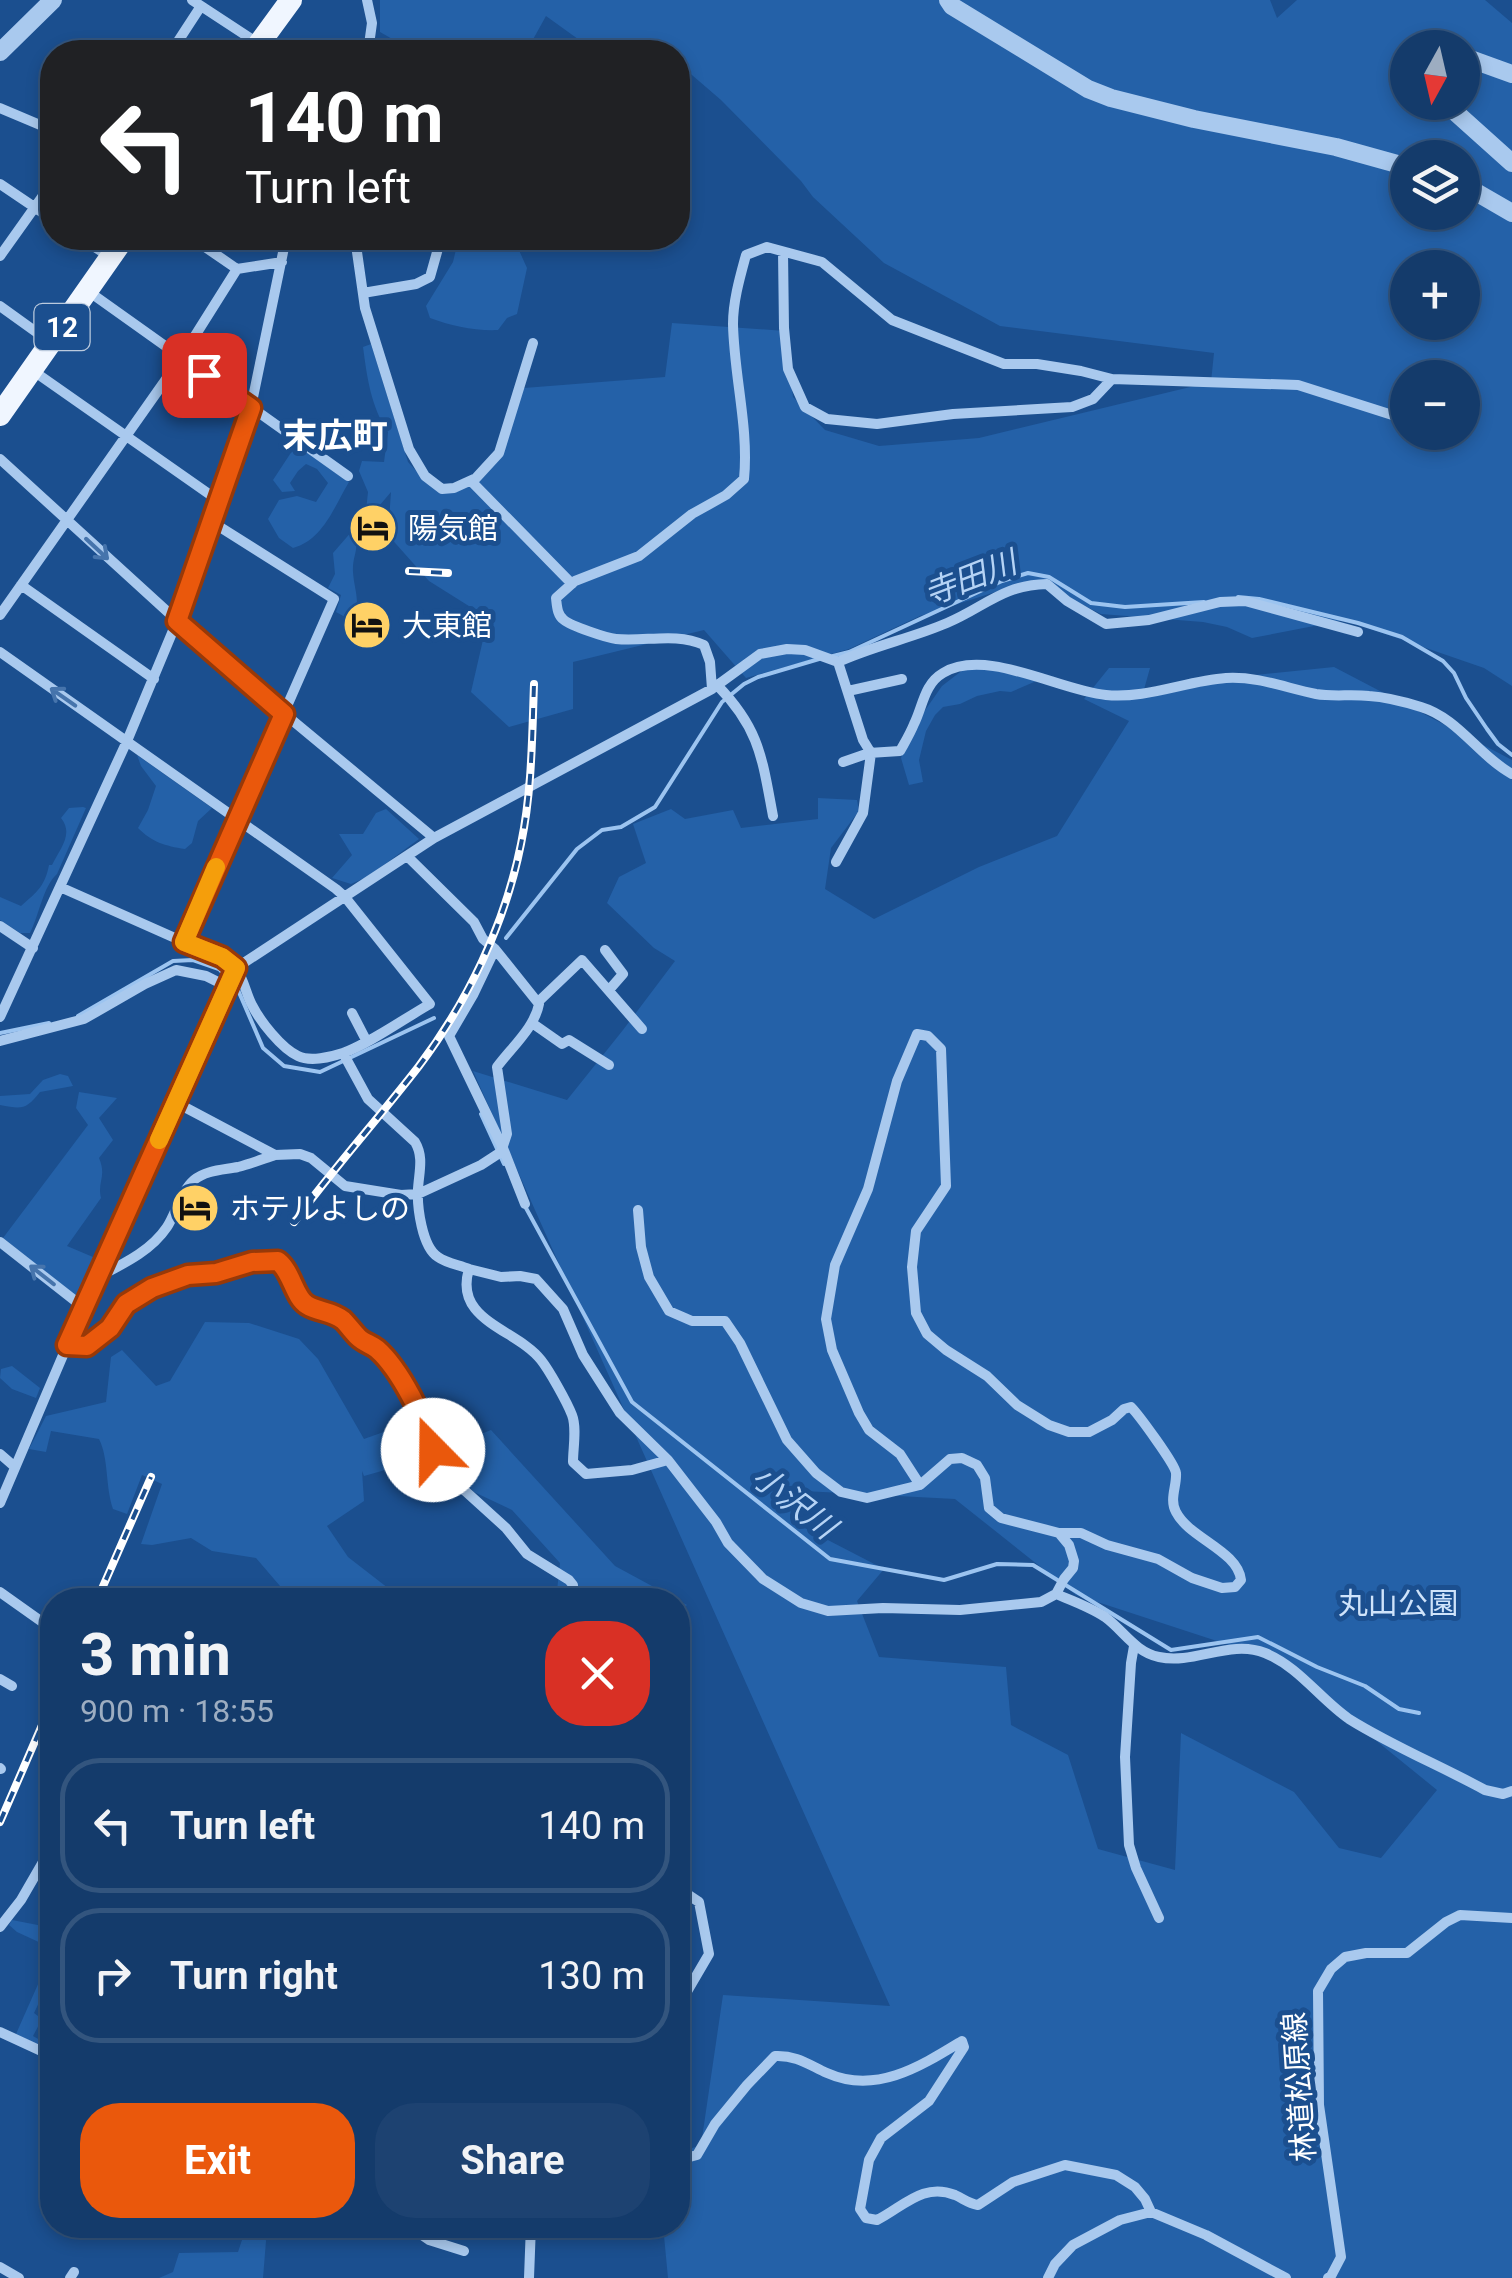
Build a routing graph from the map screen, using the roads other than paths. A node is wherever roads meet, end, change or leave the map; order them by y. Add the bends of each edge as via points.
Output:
1 (53, 0) edge
2 (291, 0) edge
3 (367, 0) edge
4 (948, 0) edge
5 (197, 3) edge
6 (178, 40) edge
7 (246, 40) edge
8 (262, 40) edge
9 (370, 40) edge
10 (0, 52) edge
11 (1480, 62) edge
12 (1512, 74) edge
13 (0, 108) edge
14 (1464, 120) edge
15 (40, 125) edge
16 (1390, 162) edge
17 (1512, 164) edge
18 (0, 184) edge
19 (1480, 194) edge
20 (40, 199) edge
21 (34, 207) junction
22 (40, 211) edge
23 (1512, 213) edge
24 (115, 250) edge
25 (210, 250) edge
26 (284, 250) edge
27 (358, 250) edge
28 (438, 250) edge
29 (783, 252) junction
30 (0, 256) edge
31 (282, 262) junction
32 (237, 268) junction
33 (88, 290) junction
34 (363, 293) junction
35 (0, 306) edge
36 (51, 343) junction
37 (533, 343) dead end
38 (181, 358) junction
39 (32, 370) junction
40 (1112, 379) junction
41 (251, 408) junction
42 (1390, 414) edge
43 (0, 416) edge
44 (126, 435) junction
45 (0, 460) edge
46 (348, 476) dead end
47 (471, 481) junction
48 (219, 501) junction
49 (66, 521) junction
50 (212, 522) junction
51 (572, 584) junction
52 (21, 586) junction
53 (0, 615) edge
54 (177, 621) junction
55 (1358, 632) dead end
56 (0, 652) edge
57 (836, 662) junction
58 (154, 678) junction
59 (902, 679) dead end
60 (715, 687) junction
61 (848, 691) junction
62 (284, 714) junction
63 (127, 741) junction
64 (869, 753) junction
65 (843, 762) dead end
66 (1512, 774) edge
67 (773, 816) dead end
68 (237, 820) junction
69 (434, 838) junction
70 (407, 856) junction
71 (836, 862) dead end
72 (60, 887) junction
73 (344, 897) junction
74 (0, 926) edge
75 (184, 942) junction
76 (32, 948) junction
77 (495, 949) junction
78 (605, 950) dead end
79 (236, 968) junction
80 (226, 986) junction
81 (13, 989) junction
82 (0, 990) edge
83 (609, 990) junction
84 (538, 1002) junction
85 (352, 1013) dead end
86 (0, 1017) edge
87 (532, 1023) junction
88 (642, 1029) dead end
89 (366, 1040) junction
90 (0, 1041) edge
91 (344, 1053) junction
92 (610, 1065) dead end
93 (175, 1102) junction
94 (499, 1153) junction
95 (275, 1155) junction
96 (418, 1194) junction
97 (525, 1204) dead end
98 (638, 1210) dead end
99 (0, 1242) edge
100 (469, 1269) junction
101 (97, 1277) junction
102 (83, 1307) junction
103 (67, 1345) junction
104 (0, 1454) edge
105 (668, 1460) junction
106 (15, 1467) junction
107 (920, 1485) junction
108 (0, 1503) edge
109 (1060, 1533) junction
110 (573, 1588) edge
111 (0, 1592) edge
112 (1056, 1594) junction
113 (40, 1620) edge
114 (1134, 1646) junction
115 (0, 1679) edge
116 (12, 1686) dead end
117 (1512, 1791) edge
118 (40, 1866) edge
119 (690, 1896) edge
120 (1160, 1918) dead end
121 (1512, 1918) edge
122 (0, 1927) edge
123 (690, 1986) edge
124 (0, 2032) edge
125 (40, 2050) edge
126 (690, 2157) edge
127 (1151, 2212) junction
128 (426, 2238) edge
129 (531, 2238) edge
130 (464, 2251) dead end
131 (0, 2267) edge
132 (19, 2278) edge
133 (529, 2278) edge
134 (1048, 2278) edge
135 (1286, 2278) edge
136 (1328, 2278) edge

1 - 10 street
2 - 8 main road
3 - 9 street
4 - 16 street via 1111,98
5 - 6 street
5 - 7 street
11 - 12 street
13 - 15 street
14 - 17 street
18 - 21 street
19 - 23 street
20 - 21 street
21 - 22 street
21 - 30 street
24 - 33 main road, 12
25 - 32 street
26 - 31 street
27 - 34 street
28 - 34 street via 430,278
29 - 40 street via 822,262 892,320 931,338 1004,364
29 - 40 street via 788,369 805,407 828,420 876,424 1072,408
29 - 51 street via 767,247 746,255 737,289 733,321 744,479 638,556
31 - 32 street
31 - 41 street
32 - 38 street
33 - 36 main road, 12
33 - 38 street
34 - 47 street via 409,449 442,489
35 - 36 street
36 - 39 main road, 12
37 - 47 street via 499,453
38 - 41 street
38 - 44 street
39 - 43 main road, 12
39 - 44 street
40 - 42 street via 1298,385
41 - 46 street
41 - 48 street
44 - 48 street
44 - 49 street
45 - 49 street
47 - 51 street
48 - 50 street
49 - 52 street
49 -> 54 street
50 - 54 street
50 - 62 street via 334,599
51 - 60 street via 556,598 564,620 613,640 690,639 704,646
52 - 53 street
52 - 58 street
54 - 58 street
54 - 62 street
55 - 57 street via 1244,601 1106,624 1047,584 1032,584
63 -> 56 street
57 - 60 street via 805,650 760,654
57 - 61 street
58 - 63 street
59 - 61 street
60 - 67 street via 735,703 755,737
60 - 69 street
61 - 64 street
62 - 68 street
62 - 69 street
63 - 68 street
63 - 72 street
64 - 65 street
64 - 66 street via 900,751 928,688 964,666 1010,668 1106,695 1227,678 1373,696 1425,708 1450,722
64 - 71 street via 863,813
68 - 73 street
68 - 75 street
69 - 70 street
70 - 73 street
70 - 77 street
72 - 75 street
72 - 76 street
73 - 79 street
73 - 89 street via 430,1004
74 - 76 street
75 - 79 street
76 - 81 street
77 - 84 street
77 - 94 street via 449,1036
78 - 83 street via 623,974
79 - 80 street
79 - 91 street via 260,1019 298,1056
80 - 90 street via 176,970 84,1019
80 - 93 street
81 - 82 street
81 - 86 street
83 - 84 street via 582,960
83 - 88 street
84 - 87 street
85 - 89 street
87 - 92 street
87 - 94 street via 497,1067 507,1134
89 - 91 street
91 - 96 street via 368,1098 420,1150
93 - 95 street
93 - 101 street
94 - 96 street
94 - 97 street
95 - 96 street via 311,1158 353,1189
95 - 101 street via 195,1179 160,1237
96 - 100 street via 426,1244 437,1257
98 - 107 street via 648,1276 669,1311 692,1321 725,1322 787,1440 816,1473 841,1492 867,1498
102 -> 99 street
100 - 105 street via 536,1279 563,1309 620,1413
100 - 105 street via 468,1299 540,1358 573,1417 574,1462 586,1474
101 - 102 street
102 - 103 street
103 - 106 street
103 - 110 street via 87,1346 126,1304 170,1281 278,1261 302,1301 342,1319 380,1352 422,1416 442,1466 527,1554
104 - 106 street
105 - 112 street via 763,1578 828,1612 960,1610 1041,1602
106 - 108 street
107 - 109 street via 950,1458 962,1458 976,1464 989,1508 1001,1518
107 - 109 street via 900,1454 869,1430 832,1350 826,1319 836,1265 868,1189 917,1034 941,1049 946,1186 916,1231 916,1314 927,1334 1049,1425 1089,1432 1131,1407 1172,1461 1175,1512 1231,1561 1241,1580 1222,1588 1158,1559 1080,1533
109 - 112 street via 1074,1561
111 - 113 street
112 - 114 street via 1105,1617
114 - 117 street via 1182,1659 1238,1648 1264,1652 1347,1717 1485,1790
114 - 120 street via 1125,1757 1129,1845
115 - 116 street
118 - 122 street
119 - 123 street via 699,1902 709,1954
121 - 136 street, 林道松原線 via 1460,1915 1408,1954 1345,1957 1318,1991 1319,2105 1341,2257
124 - 125 street
126 - 127 street via 775,2056 869,2082 894,2077 962,2041 930,2101 881,2138 869,2160 860,2209 866,2218 877,2220 931,2190 978,2205 1013,2182 1065,2165 1116,2175 1135,2187
127 - 134 street via 1072,2245
127 - 135 street
128 - 130 street
129 - 133 street
131 - 132 street

